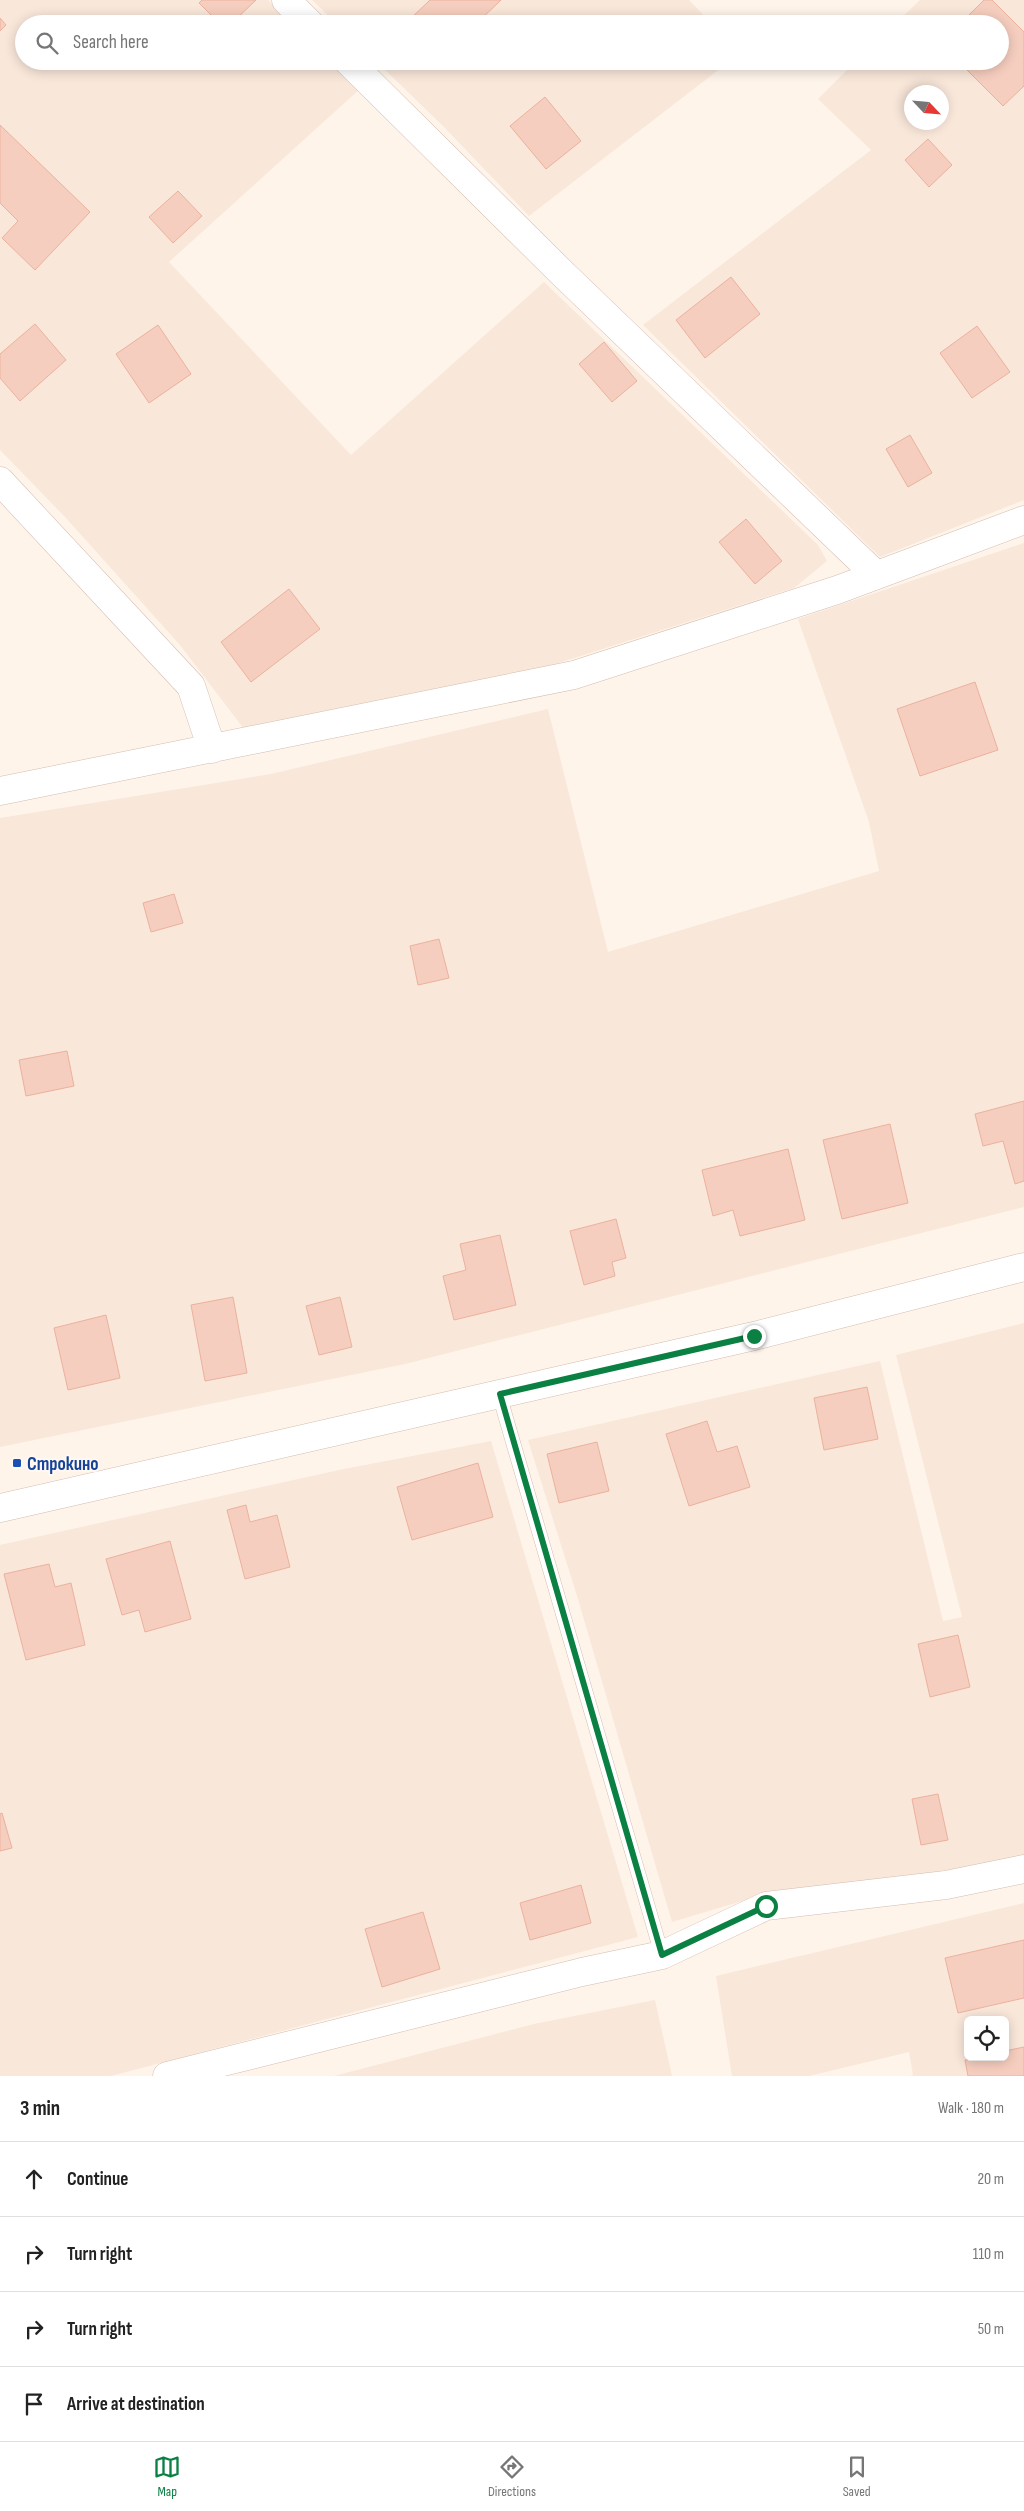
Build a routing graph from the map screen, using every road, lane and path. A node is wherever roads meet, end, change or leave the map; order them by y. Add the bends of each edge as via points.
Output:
1 (286, 0) edge
2 (301, 15) edge
3 (357, 70) edge
4 (0, 481) edge
5 (1024, 520) edge
6 (876, 575) junction
7 (212, 749) junction
8 (0, 791) edge
9 (1024, 1267) edge
10 (500, 1394) junction
11 (0, 1508) edge
12 (1024, 1869) edge
13 (662, 1955) junction
14 (167, 2076) edge

1 - 2 street
3 - 6 street via 561,272
4 - 7 street via 191,686
5 - 6 street
6 - 7 street via 574,675
7 - 8 street
9 - 10 street via 754,1336
10 - 11 street
10 - 13 lane
12 - 13 street via 946,1884 766,1906
13 - 14 street

